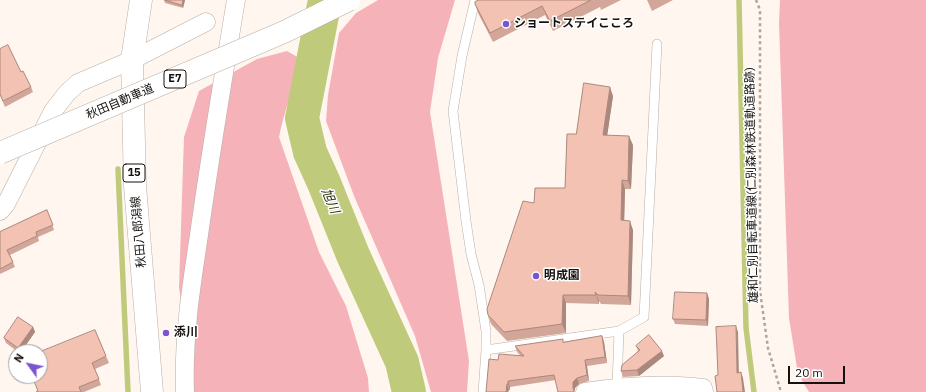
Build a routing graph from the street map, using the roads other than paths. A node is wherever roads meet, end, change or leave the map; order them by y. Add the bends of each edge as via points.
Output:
1 (141, 0) edge
2 (236, 0) edge
3 (349, 0) edge
4 (475, 0) edge
5 (206, 22) dead end
6 (657, 44) dead end
7 (132, 60) junction
8 (0, 153) edge
9 (0, 211) edge
10 (619, 331) junction
11 (486, 350) junction
12 (617, 387) junction
13 (152, 392) edge
14 (185, 392) edge
15 (483, 392) edge
16 (585, 392) edge
17 (704, 392) edge

1 - 7 main road, 秋田八郎潟線 / 15
2 - 14 street via 188,311
3 - 8 main road, 秋田自動車道 / E7, bridge via 284,32
4 - 11 lane via 453,112 466,221 486,330
5 - 7 street
6 - 10 lane via 644,317
7 - 9 street via 78,83 67,93 53,111 6,204
7 - 13 main road, 秋田八郎潟線 / 15 via 135,186
10 - 11 lane
10 - 12 lane
11 - 15 lane
12 - 16 street
12 - 17 street via 680,385 703,388

